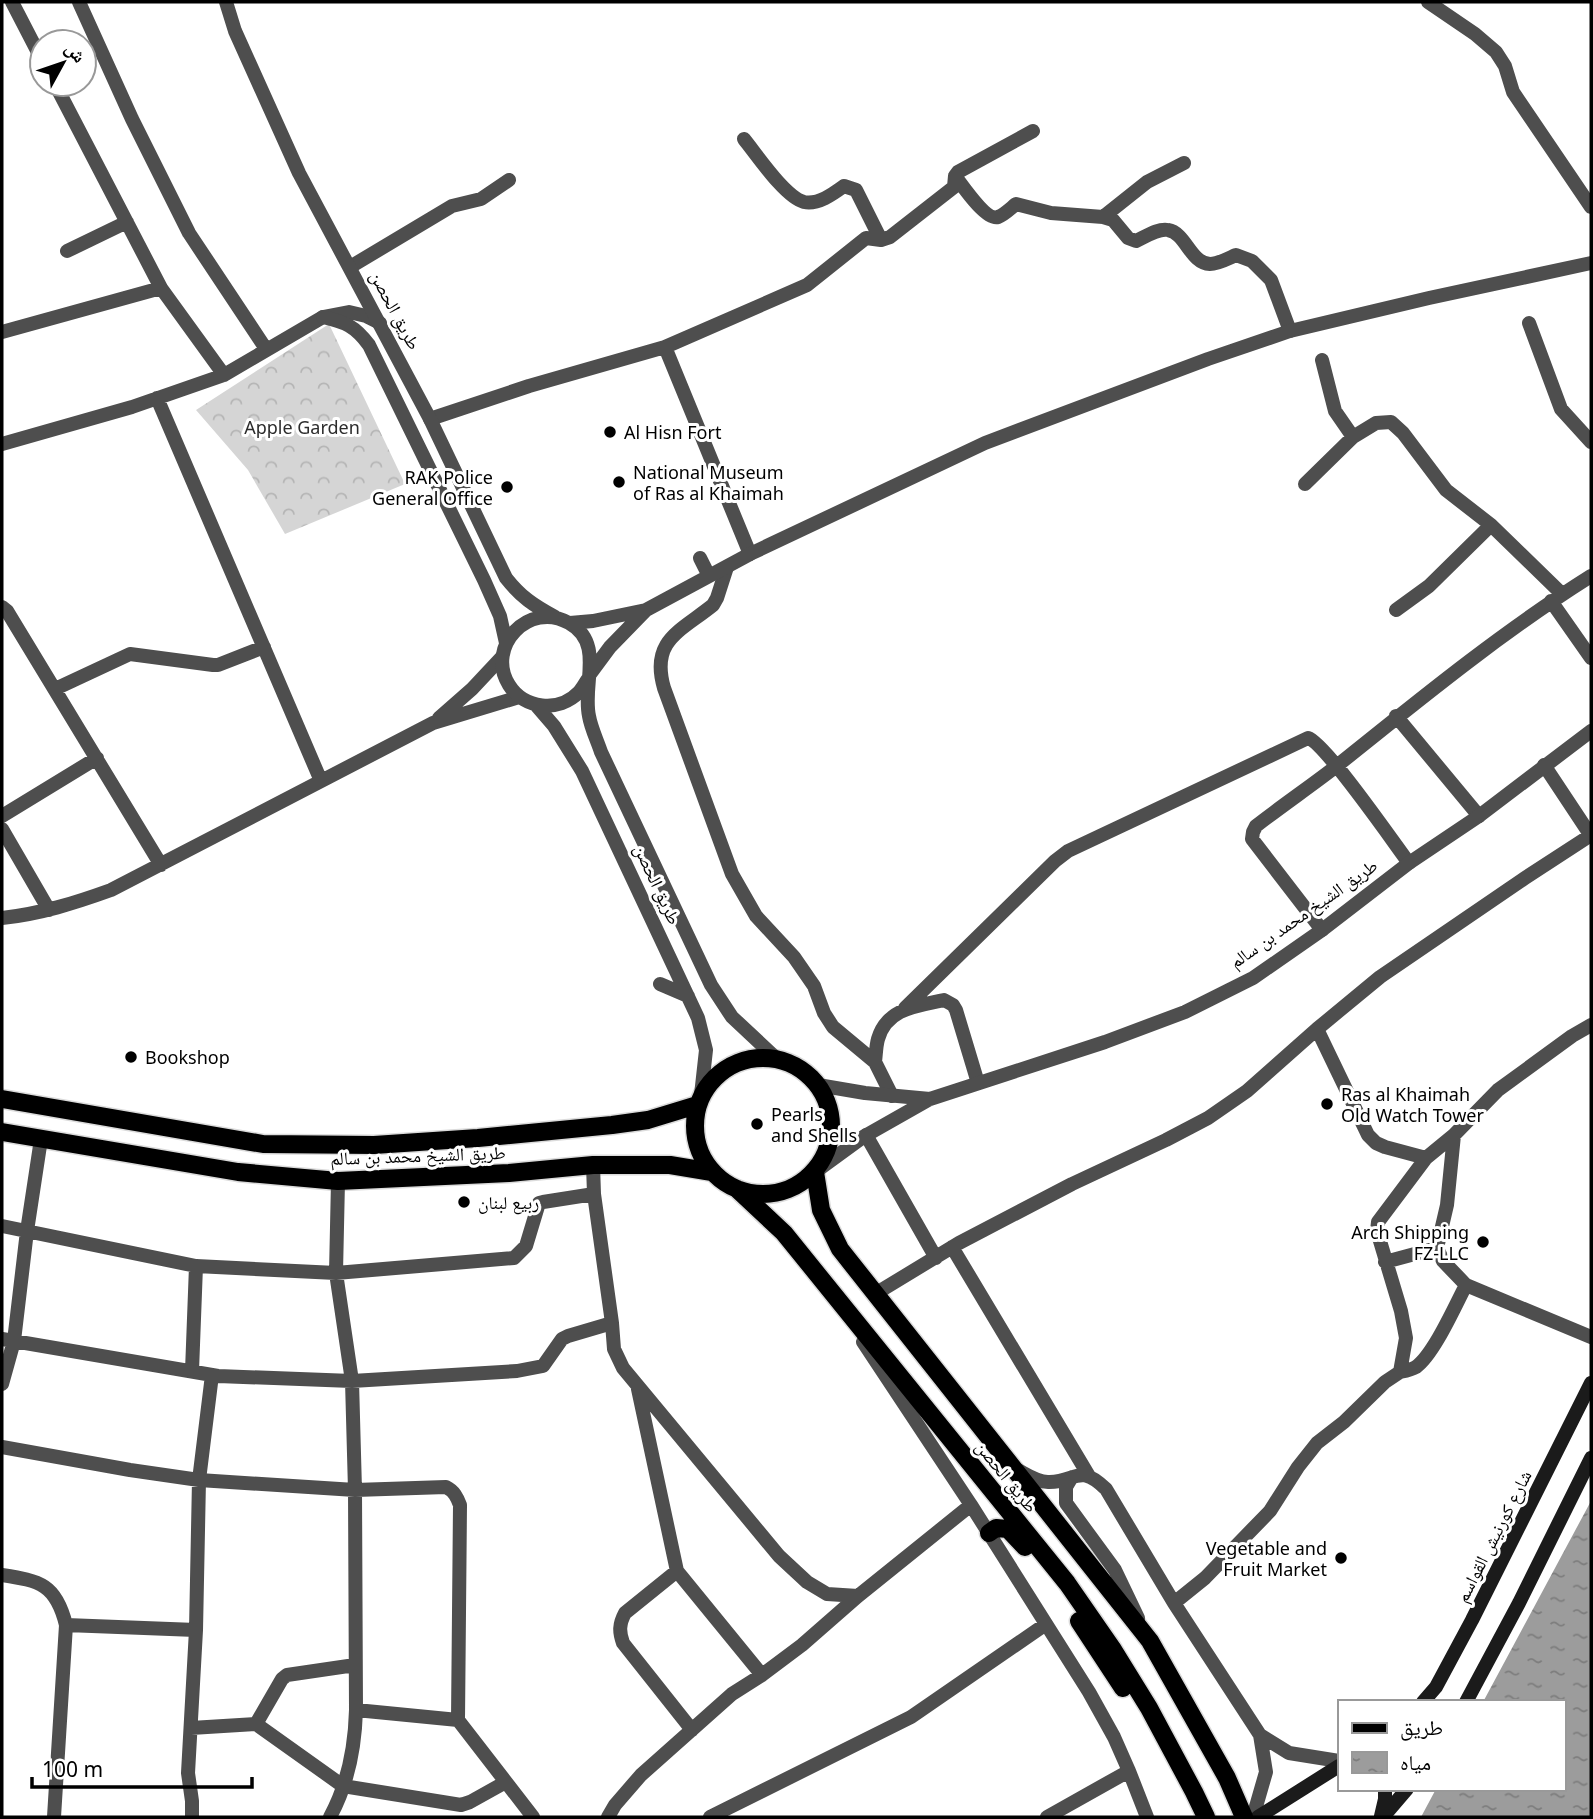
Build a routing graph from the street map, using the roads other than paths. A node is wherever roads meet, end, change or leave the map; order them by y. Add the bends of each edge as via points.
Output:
1 (12, 2) edge
2 (79, 2) edge
3 (226, 2) edge
4 (1428, 2) edge
5 (28, 33) edge
6 (62, 98) edge
7 (1033, 131) dead end
8 (744, 139) dead end
9 (1184, 163) dead end
10 (955, 176) junction
11 (509, 180) dead end
12 (1591, 207) edge
13 (1103, 217) junction
14 (127, 222) junction
15 (881, 240) junction
16 (67, 251) dead end
17 (1591, 263) edge
18 (350, 267) junction
19 (161, 288) junction
20 (323, 317) junction
21 (380, 323) junction
22 (1529, 323) dead end
23 (1290, 331) junction
24 (2, 332) edge
25 (665, 346) junction
26 (266, 349) junction
27 (1322, 360) dead end
28 (224, 375) junction
29 (157, 398) junction
30 (430, 419) junction
31 (1353, 437) junction
32 (1591, 442) edge
33 (2, 444) edge
34 (1305, 484) dead end
35 (1491, 525) junction
36 (750, 554) junction
37 (700, 558) dead end
38 (727, 567) junction
39 (709, 576) junction
40 (1591, 576) edge
41 (1557, 597) junction
42 (2, 607) edge
43 (646, 610) junction
44 (1396, 610) dead end
45 (563, 620) junction
46 (264, 647) junction
47 (504, 650) junction
48 (1591, 658) edge
49 (589, 677) junction
50 (55, 689) junction
51 (519, 697) junction
52 (535, 705) junction
53 (1396, 716) junction
54 (433, 723) junction
55 (1591, 731) edge
56 (97, 758) junction
57 (1544, 765) junction
58 (1336, 766) junction
59 (321, 781) junction
60 (2, 816) edge
61 (1479, 816) junction
62 (2, 829) edge
63 (1591, 835) edge
64 (1409, 863) junction
65 (161, 864) junction
66 (49, 910) junction
67 (2, 918) edge
68 (1321, 930) junction
69 (660, 984) dead end
70 (688, 996) junction
71 (905, 1008) junction
72 (1591, 1025) edge
73 (1317, 1030) junction
74 (777, 1059) junction
75 (875, 1062) junction
76 (978, 1083) junction
77 (818, 1085) junction
78 (892, 1096) junction
79 (2, 1099) edge
80 (930, 1099) junction
81 (699, 1100) junction
82 (2, 1132) edge
83 (866, 1135) junction
84 (1454, 1135) junction
85 (41, 1139) junction
86 (1426, 1158) junction
87 (593, 1165) junction
88 (712, 1172) junction
89 (814, 1172) junction
90 (338, 1181) junction
91 (737, 1189) junction
92 (594, 1194) junction
93 (2, 1227) edge
94 (27, 1231) junction
95 (952, 1247) junction
96 (1437, 1248) junction
97 (936, 1258) junction
98 (1385, 1262) junction
99 (196, 1266) junction
100 (336, 1273) junction
101 (1466, 1285) junction
102 (832, 1294) junction
103 (875, 1294) junction
104 (612, 1323) junction
105 (1591, 1337) edge
106 (8, 1340) edge
107 (192, 1371) junction
108 (1400, 1372) junction
109 (212, 1375) junction
110 (352, 1381) junction
111 (1591, 1383) edge
112 (2, 1384) edge
113 (637, 1385) junction
114 (2, 1447) edge
115 (1591, 1458) edge
116 (1015, 1469) junction
117 (1089, 1476) junction
118 (1072, 1477) junction
119 (199, 1480) junction
120 (355, 1490) junction
121 (971, 1505) junction
122 (989, 1533) junction
123 (677, 1571) junction
124 (2, 1575) edge
125 (858, 1597) junction
126 (1174, 1603) junction
127 (1046, 1624) junction
128 (66, 1625) junction
129 (196, 1630) junction
130 (1150, 1641) junction
131 (355, 1665) junction
132 (762, 1675) junction
133 (1425, 1700) edge
134 (1467, 1700) edge
135 (356, 1710) junction
136 (458, 1720) junction
137 (256, 1724) junction
138 (191, 1728) junction
139 (692, 1730) junction
140 (1261, 1735) junction
141 (1338, 1764) edge
142 (1338, 1765) edge
143 (1129, 1771) junction
144 (506, 1782) junction
145 (343, 1786) junction
146 (1385, 1791) edge
147 (1405, 1791) edge
148 (1195, 1792) junction
149 (1149, 1815) edge
150 (54, 1817) edge
151 (192, 1817) edge
152 (330, 1817) edge
153 (533, 1817) edge
154 (608, 1817) edge
155 (710, 1817) edge
156 (1047, 1817) edge
157 (1206, 1817) edge
158 (1244, 1817) edge
159 (1255, 1817) edge
160 (1382, 1817) edge

1 - 5 street
2 - 26 street via 189,233
3 - 18 street, طريق الحصن via 234,31 299,173
4 - 12 street via 1496,52 1513,92
6 - 14 street
7 - 10 street
8 - 15 street via 784,190 803,202 817,202 844,186 856,190
9 - 13 street via 1147,182
10 - 13 street via 992,217 1016,204 1051,213
10 - 15 street via 954,187
11 - 18 street via 481,199 452,206
13 - 23 street via 1136,241 1168,230 1202,261 1212,264 1236,255 1252,261 1271,280
14 - 16 street
14 - 19 street
15 - 25 street via 866,238 807,285
17 - 23 street
18 - 21 street, طريق الحصن
19 - 24 street
19 - 28 street
20 - 21 street via 349,312
20 - 26 street
20 - 47 street via 343,322 369,345 500,616
21 - 30 street, طريق الحصن
22 - 32 street via 1561,409
23 - 36 street via 985,443
25 - 30 street
25 - 36 street
26 - 28 street
27 - 31 street via 1335,411
28 - 29 street
29 - 33 street
29 - 46 street
30 - 45 street, طريق الحصن via 506,578 532,605
31 - 34 street
31 - 35 street via 1376,423 1391,422 1446,490
35 - 41 street
35 - 44 street via 1429,586
36 - 38 street
37 - 39 street
38 - 39 street
38 - 75 street via 713,605 662,651 664,688 745,898 814,985 834,1027
39 - 43 street
40 - 41 street
41 - 48 street
41 - 53 street
42 - 50 street
43 - 45 street via 593,621
43 - 49 street
45 - 47 street via 541,617 526,621 514,630
45 - 49 street via 589,645
46 - 50 street via 218,665 130,654
46 - 59 street
47 - 51 street via 503,672
47 - 54 street via 472,689
49 - 52 street via 566,702
49 - 74 street, طريق الحصن via 589,715 601,752 711,985 733,1017
50 - 56 street
51 - 52 street
51 - 54 street
52 - 70 street, طريق الحصن via 577,763
53 - 58 street
53 - 61 street
54 - 59 street
55 - 57 street, طريق الشيخ محمد بن سالم
56 - 60 street
56 - 65 street
57 - 61 street, طريق الشيخ محمد بن سالم
57 - 63 street
58 - 64 street
58 - 68 street via 1256,826 1252,839
58 - 71 street via 1308,738 1068,851
59 - 65 street
61 - 64 street, طريق الشيخ محمد بن سالم
62 - 66 street
63 - 73 street via 1380,977
64 - 68 street, طريق الشيخ محمد بن سالم
65 - 66 street via 111,890
66 - 67 street
68 - 76 street, طريق الشيخ محمد بن سالم via 1253,978 1185,1012
69 - 70 street
70 - 81 street, طريق الحصن via 706,1050
71 - 75 street via 884,1024
71 - 76 street via 944,1000 953,1005
72 - 84 street via 1498,1090
73 - 86 street via 1368,1135 1385,1147
73 - 95 street via 1248,1091 1208,1118
74 - 77 main road via 792,1064
74 - 81 main road via 733,1064 715,1077
75 - 78 street
76 - 80 street, طريق الشيخ محمد بن سالم
77 - 78 street, طريق الشيخ محمد بن سالم
77 - 89 main road via 827,1101 831,1138
78 - 80 street, طريق الشيخ محمد بن سالم
79 - 81 main road, طريق الشيخ محمد بن سالم via 262,1143 374,1145 649,1120
80 - 83 street, طريق الشيخ محمد بن سالم
81 - 88 main road via 696,1141
82 - 85 main road, طريق الشيخ محمد بن سالم
83 - 89 street, طريق الشيخ محمد بن سالم
83 - 97 street
84 - 86 street
84 - 96 street
85 - 90 main road, طريق الشيخ محمد بن سالم via 238,1172
85 - 94 street
86 - 98 street via 1378,1222
87 - 88 main road, طريق الشيخ محمد بن سالم via 670,1165
87 - 90 main road, طريق الشيخ محمد بن سالم
87 - 92 street
88 - 91 main road
89 - 91 main road via 779,1193 758,1195
89 - 103 main road, طريق الحصن via 821,1210 840,1249
90 - 100 street
91 - 102 main road, طريق الحصن via 784,1234
92 - 100 street via 539,1203 526,1246 514,1258
92 - 104 street
93 - 94 street
94 - 99 street
94 - 106 street
95 - 97 street
95 - 117 street
96 - 98 street
96 - 101 street
97 - 103 street
98 - 108 street via 1406,1338
99 - 100 street
99 - 107 street
100 - 110 street
101 - 105 street
101 - 108 street via 1431,1350 1413,1369
102 - 121 street
102 - 148 main road, طريق الحصن via 1067,1583 1149,1708
103 - 116 main road, طريق الحصن
104 - 110 street via 562,1339 543,1367
104 - 113 street via 614,1349
106 - 107 street
106 - 112 street
107 - 109 street
108 - 126 street via 1317,1443 1270,1511
109 - 110 street
109 - 119 street
110 - 120 street
111 - 133 main road, شارع كورنيش القواسم via 1472,1620
113 - 123 street
113 - 125 street via 779,1556 827,1594
114 - 119 street
115 - 134 main road
116 - 118 street via 1051,1483
116 - 130 main road, طريق الحصن
117 - 118 street
117 - 126 street via 1115,1502
118 - 130 street via 1066,1487 1066,1503 1115,1570
119 - 120 street
119 - 129 street
120 - 131 street
120 - 136 street via 446,1487 457,1496
121 - 122 street
121 - 125 street
122 - 127 street
122 - 148 main road via 996,1528 1007,1530 1020,1541
123 - 132 street
123 - 139 street via 625,1613 620,1633 623,1643
124 - 128 street via 32,1580 52,1591
125 - 132 street
126 - 140 street
127 - 143 street via 1089,1692
127 - 155 street via 911,1717
128 - 129 street
128 - 150 street
129 - 138 street
130 - 158 main road, طريق الحصن
131 - 135 street
131 - 137 street via 286,1675
132 - 139 street via 732,1694
135 - 136 street
135 - 145 street
136 - 144 street
137 - 138 street
137 - 145 street
138 - 151 street via 188,1773
139 - 154 street via 641,1775
140 - 141 street via 1289,1753
140 - 159 street via 1266,1772
142 - 159 main road
143 - 149 street
143 - 156 street
144 - 145 street via 461,1804
144 - 153 street
145 - 152 street
146 - 160 main road
147 - 160 main road
148 - 157 main road, طريق الحصن

